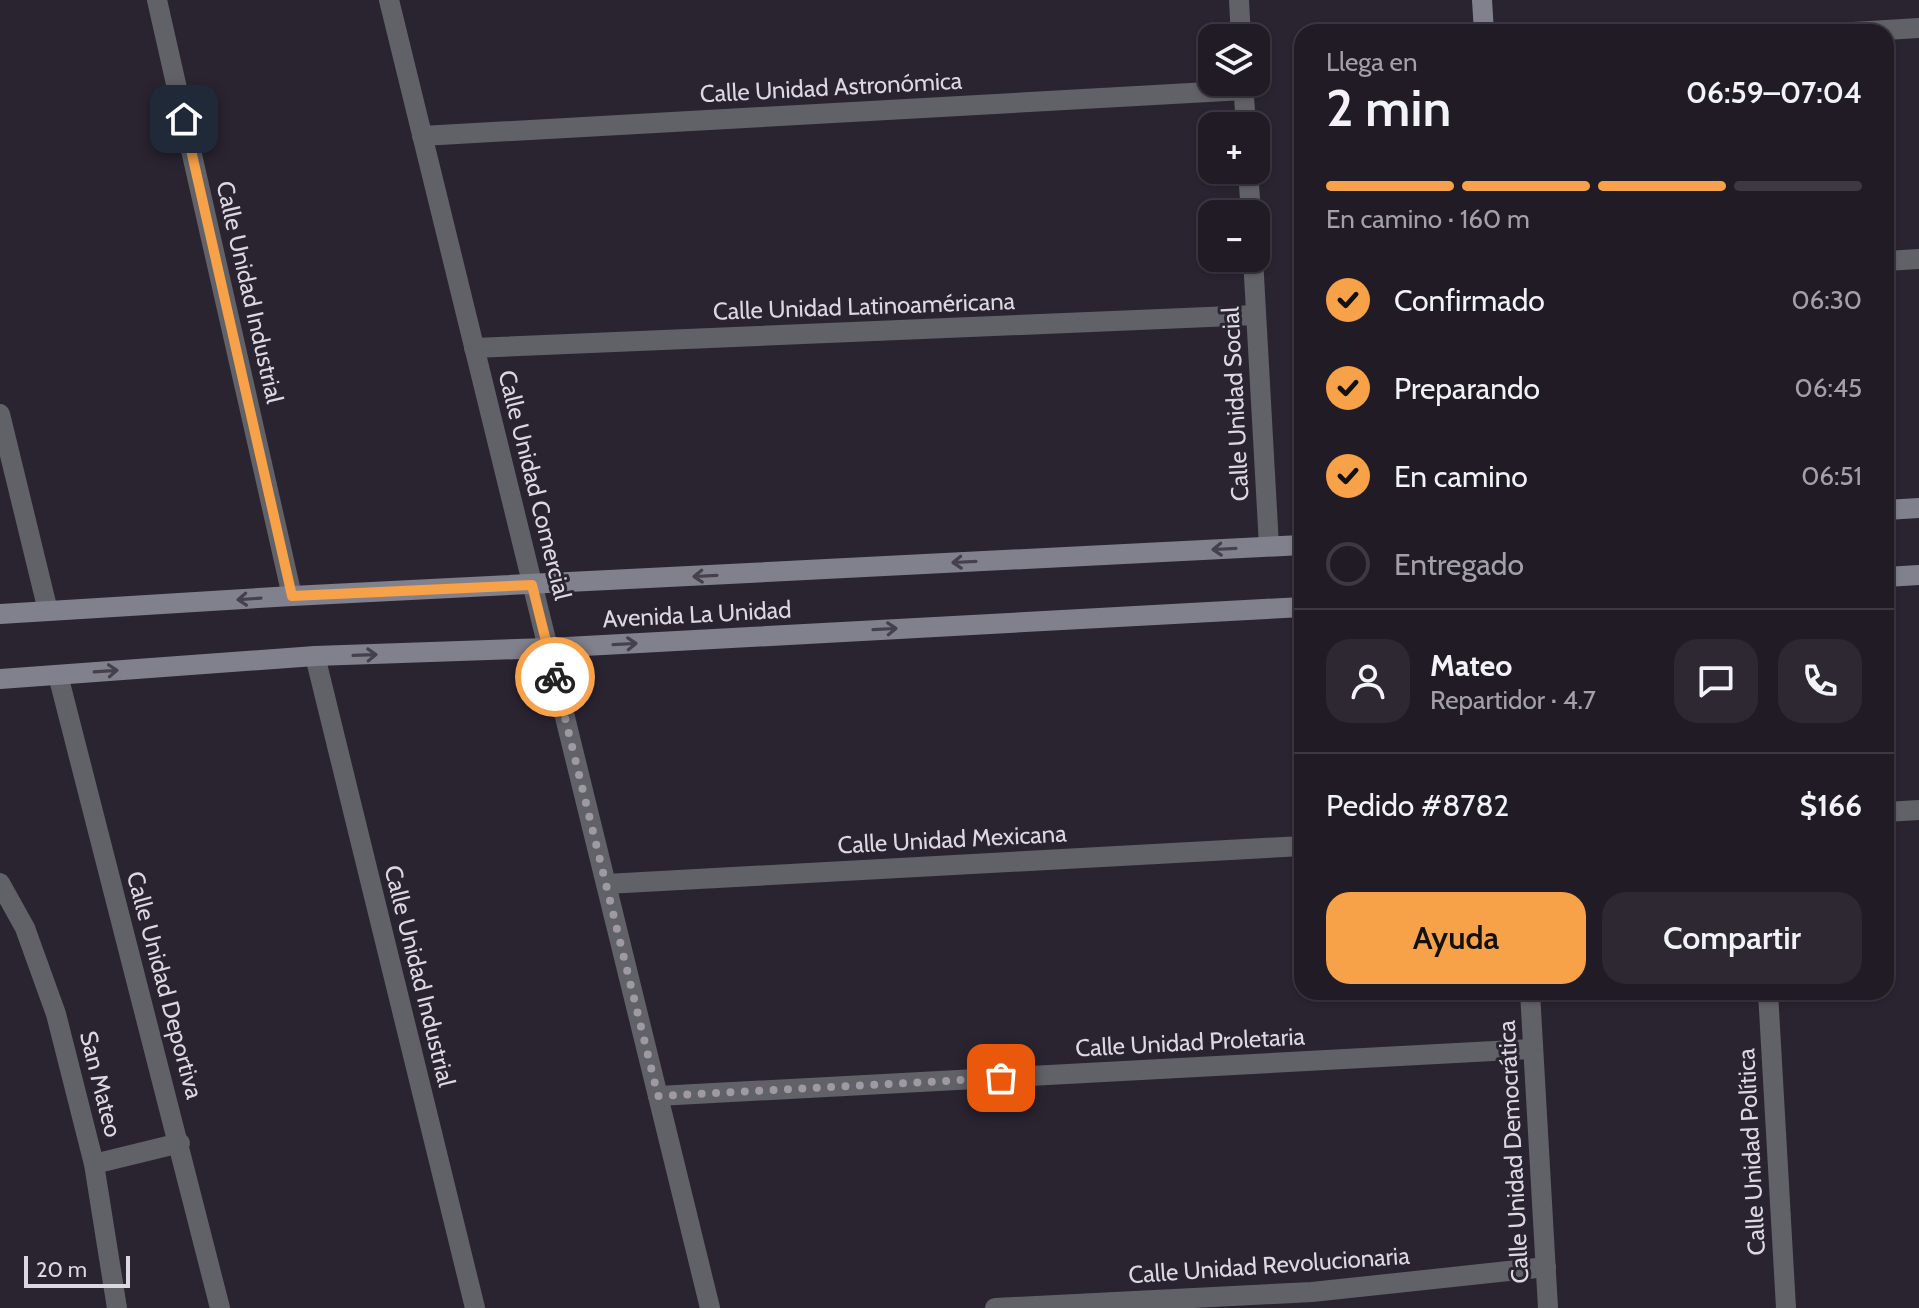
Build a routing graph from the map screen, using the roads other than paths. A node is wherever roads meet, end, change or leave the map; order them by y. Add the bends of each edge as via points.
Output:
1 (157, 0) edge
2 (389, 0) edge
3 (1239, 0) edge
4 (1482, 0) edge
5 (1240, 24) edge
6 (1484, 24) edge
7 (1919, 28) edge
8 (1894, 30) edge
9 (1198, 89) edge
10 (422, 136) junction
11 (1919, 259) edge
12 (1894, 261) edge
13 (1254, 272) edge
14 (1256, 315) junction
15 (474, 348) junction
16 (0, 414) edge
17 (1919, 508) edge
18 (1894, 510) edge
19 (1294, 545) edge
20 (1269, 546) junction
21 (1919, 575) edge
22 (1894, 577) edge
23 (532, 585) junction
24 (292, 596) junction
25 (1294, 607) edge
26 (48, 611) junction
27 (0, 614) edge
28 (548, 648) junction
29 (315, 656) junction
30 (58, 675) junction
31 (0, 679) edge
32 (1919, 810) edge
33 (1894, 812) edge
34 (1294, 846) edge
35 (0, 883) edge
36 (606, 884) junction
37 (1530, 1000) edge
38 (1768, 1000) edge
39 (1532, 1049) junction
40 (658, 1096) junction
41 (180, 1143) junction
42 (94, 1164) junction
43 (1546, 1267) junction
44 (1312, 1300) edge
45 (1097, 1306) edge
46 (117, 1308) edge
47 (220, 1308) edge
48 (475, 1308) edge
49 (710, 1308) edge
50 (995, 1308) edge
51 (1548, 1308) edge
52 (1786, 1308) edge

1 - 24 street, Calle Unidad Industrial
2 - 10 street, Calle Unidad Comercial
3 - 5 street
4 - 6 street
7 - 8 street
9 - 10 street, Calle Unidad Astronómica
10 - 15 street, Calle Unidad Comercial
11 - 12 street
13 - 14 street, Calle Unidad Social
14 - 15 street, Calle Unidad Latinoaméricana
14 - 20 street, Calle Unidad Social
15 - 23 street, Calle Unidad Comercial
16 - 26 street
17 - 18 street
19 - 20 street, Avenida La Unidad
20 -> 23 street, Avenida La Unidad
21 - 22 street
23 - 24 street, Avenida La Unidad
23 - 28 street, Calle Unidad Comercial
24 -> 26 street, Avenida La Unidad
28 -> 25 street, Avenida La Unidad
26 - 27 street, Avenida La Unidad
29 -> 28 street, Avenida La Unidad
28 - 36 street, Calle Unidad Comercial
30 -> 29 street, Avenida La Unidad
29 - 48 street, Calle Unidad Industrial
30 - 31 street, Avenida La Unidad
30 - 41 street, Calle Unidad Deportiva
32 - 33 street
34 - 36 street, Calle Unidad Mexicana
35 - 42 street, San Mateo via 47,982
36 - 40 street, Calle Unidad Comercial
37 - 39 street, Calle Unidad Democrática
38 - 52 street, Calle Unidad Política
39 - 40 street, Calle Unidad Proletaria
39 - 43 street, Calle Unidad Democrática
40 - 49 street, Calle Unidad Comercial
41 - 42 street
41 - 47 street, Calle Unidad Deportiva
42 - 46 street, San Mateo
43 - 44 street, Calle Unidad Revolucionaria
43 - 51 street, Calle Unidad Democrática
44 - 45 street, Calle Unidad Revolucionaria
45 - 50 street, Calle Unidad Revolucionaria

